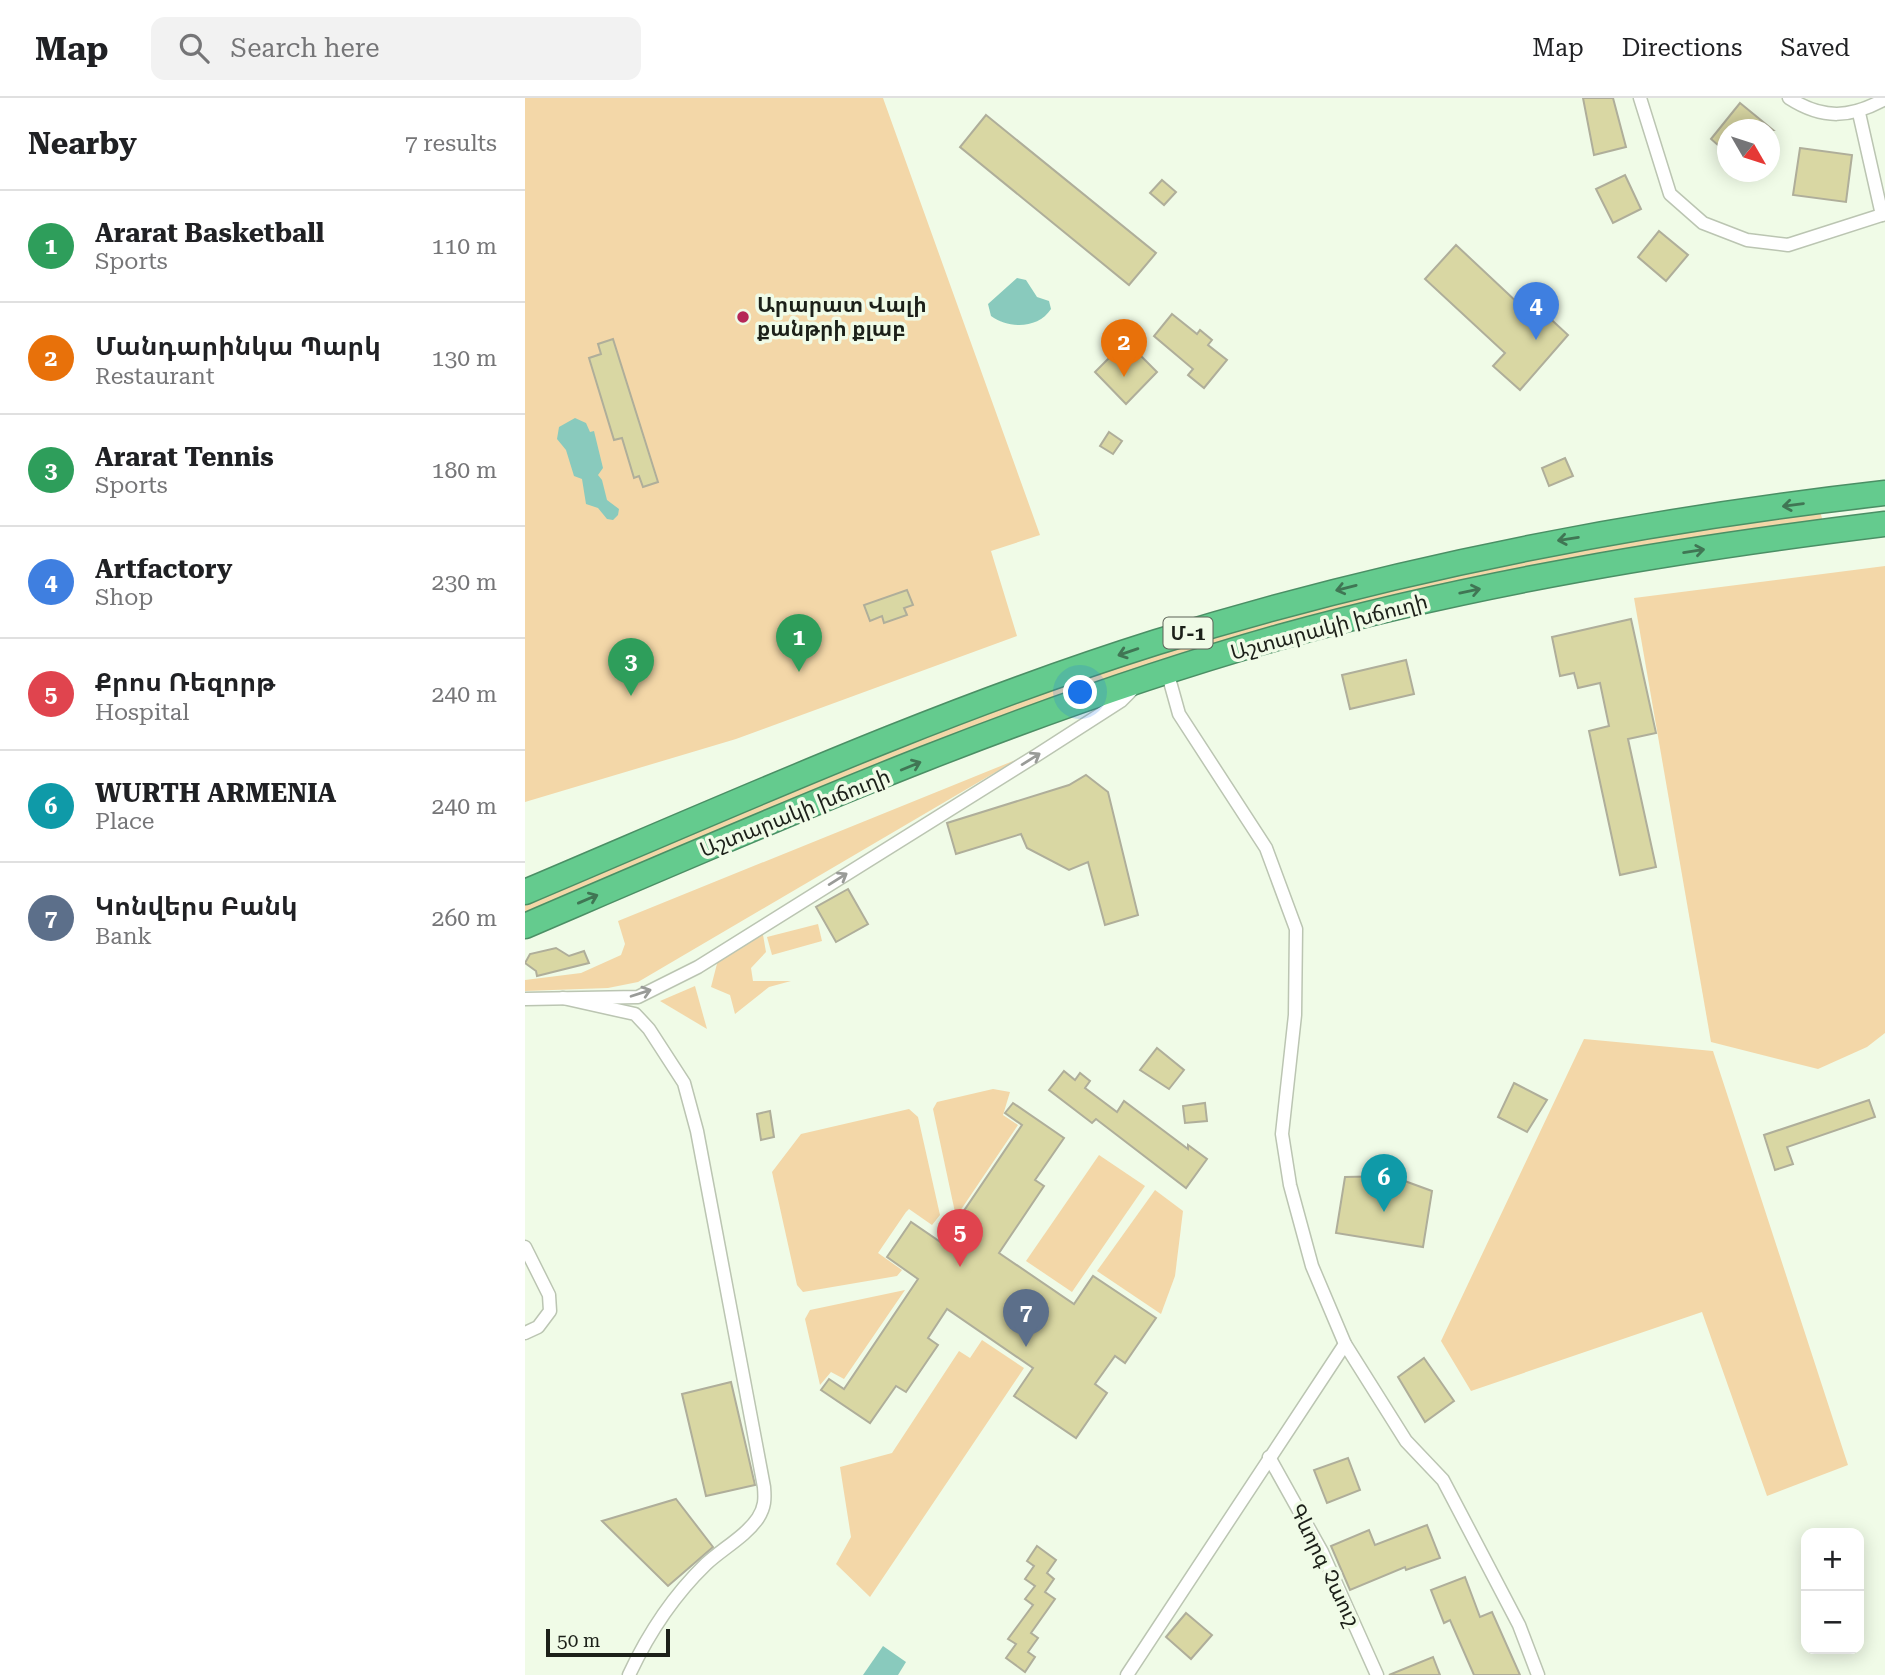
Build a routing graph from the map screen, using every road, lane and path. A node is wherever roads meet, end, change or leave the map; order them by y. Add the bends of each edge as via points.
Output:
1 (1640, 98) edge
2 (1789, 98) edge
3 (1885, 99) edge
4 (1859, 113) junction
5 (1884, 214) edge
6 (1885, 494) edge
7 (1835, 499) junction
8 (1885, 524) edge
9 (1841, 530) junction
10 (1167, 671) junction
11 (1140, 681) junction
12 (525, 892) edge
13 (525, 926) edge
14 (563, 998) junction
15 (525, 999) edge
16 (525, 1247) edge
17 (525, 1333) edge
18 (1345, 1344) junction
19 (1269, 1457) junction
20 (629, 1675) edge
21 (1127, 1675) edge
22 (1377, 1675) edge
23 (1538, 1675) edge

1 - 5 street via 1670,194 1703,223 1747,240 1788,245
2 - 4 street via 1803,107 1832,114
3 - 4 street
4 - 5 street
6 - 7 highway, Աշտարակի խճուղի / Մ-1
7 - 9 highway
7 -> 12 highway, Աշտարակի խճուղի / Մ-1 via 1555,541 1398,574 1257,612 1024,688
8 - 9 highway, Աշտարակի խճուղի / Մ-1
10 -> 9 highway, Աշտարակի խճուղի / Մ-1 via 1386,610 1561,572
10 - 11 highway, Աշտարակի խճուղի / Մ-1
10 - 18 street via 1179,714 1266,848 1296,929 1296,1015 1282,1134 1290,1185 1312,1266
13 -> 11 highway, Աշտարակի խճուղի / Մ-1 via 799,810 1037,716
14 -> 11 street via 638,997 698,967 1121,701
14 - 15 street
14 - 20 street via 635,1014 684,1083 764,1487 765,1505 757,1520 705,1565 664,1613
16 - 17 street via 549,1295 550,1311 538,1327
18 - 19 street
18 - 23 street via 1406,1441 1443,1480 1519,1625
19 - 21 street
19 - 22 street, Գևորգ Չաուշ via 1322,1552

